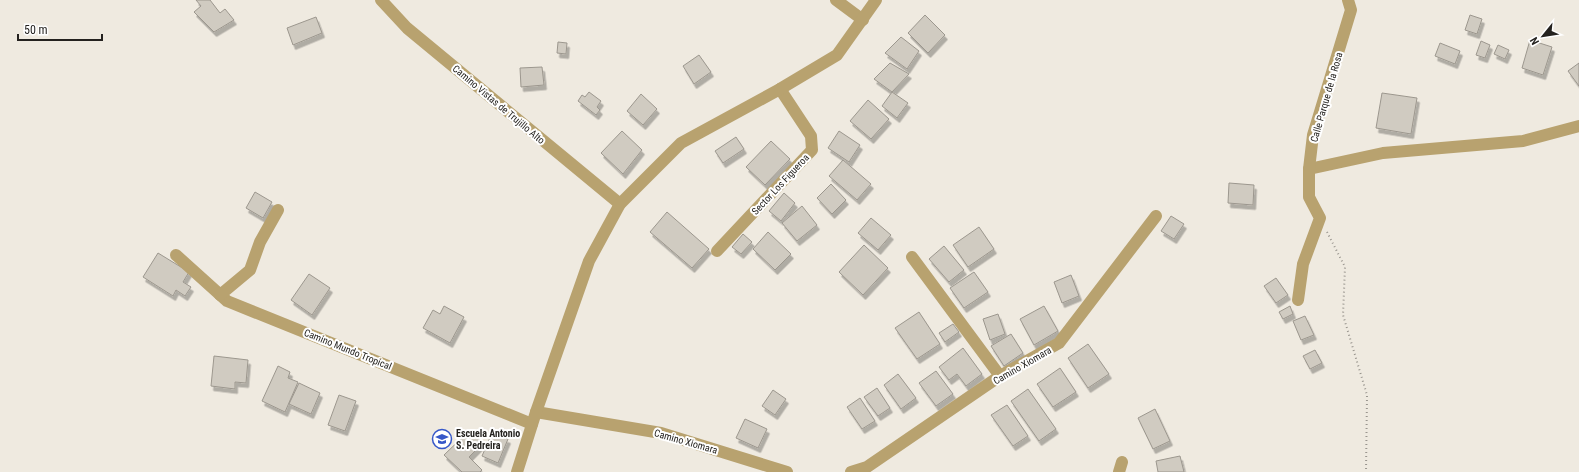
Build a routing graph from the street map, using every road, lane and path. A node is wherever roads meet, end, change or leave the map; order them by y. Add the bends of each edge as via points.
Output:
1 (381, 0) edge
2 (836, 0) edge
3 (876, 0) edge
4 (1348, 0) edge
5 (863, 20) junction
6 (780, 90) junction
7 (1579, 126) edge
8 (1309, 169) junction
9 (620, 204) junction
10 (278, 210) dead end
11 (1156, 216) dead end
12 (1320, 218) junction
13 (717, 251) dead end
14 (176, 255) dead end
15 (912, 257) dead end
16 (220, 294) junction
17 (1298, 300) dead end
18 (1000, 376) junction
19 (536, 412) junction
20 (532, 424) junction
21 (516, 472) edge
22 (787, 472) edge
23 (850, 472) edge
24 (1366, 472) edge

1 - 9 street, Camino Vistas de Trujillo Alto via 407,28
2 - 5 street
3 - 5 street
4 - 8 street, Calle Parque de la Rosa via 1351,10 1313,135
5 - 6 street via 837,55
6 - 9 street via 681,143
6 - 13 street, Sector Los Figueroa via 811,136 812,150
7 - 8 street via 1522,142 1383,153
8 - 12 street, Calle Parque de la Rosa via 1309,197
9 - 19 street via 589,261
10 - 16 street via 260,242 250,270
11 - 18 street, Camino Xiomara via 1059,343
12 - 17 street via 1303,264
12 - 24 path via 1345,267 1342,315 1367,395
14 - 16 street, Camino Mundo Tropical
15 - 18 street
16 - 20 street, Camino Mundo Tropical via 227,301
18 - 23 street, Camino Xiomara via 868,467
19 - 20 street
19 - 22 street, Camino Xiomara via 661,433
20 - 21 street

